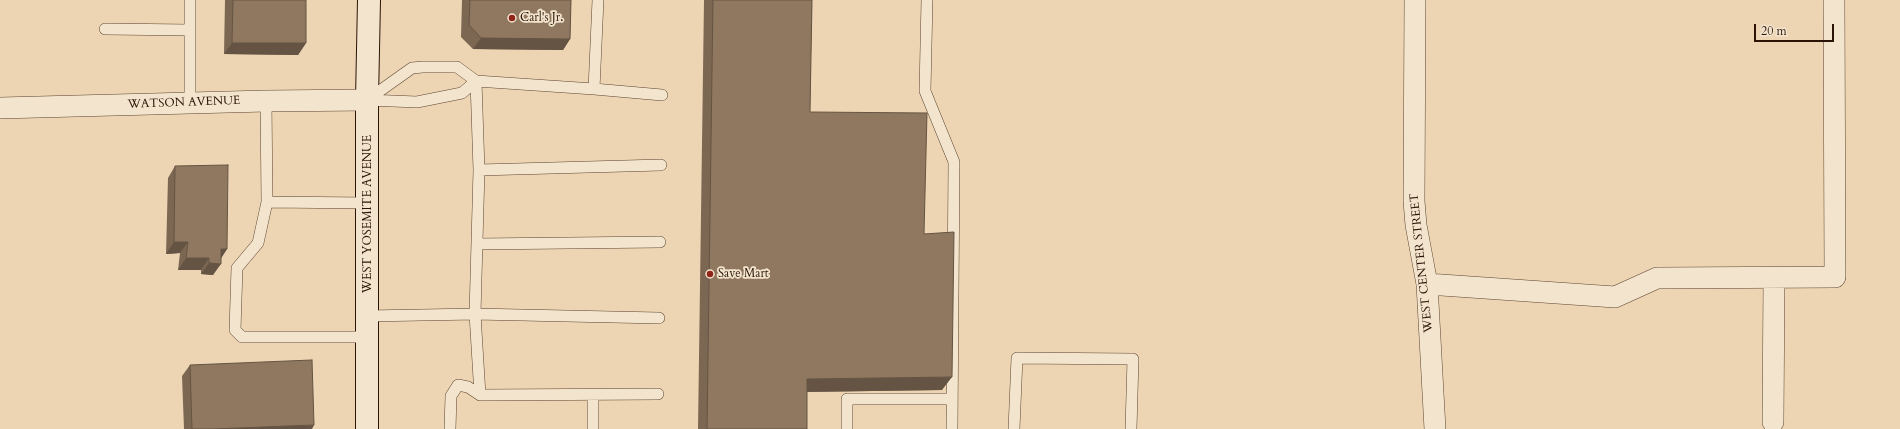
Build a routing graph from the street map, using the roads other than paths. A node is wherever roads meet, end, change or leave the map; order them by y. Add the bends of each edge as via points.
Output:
1 (190, 0) edge
2 (369, 0) edge
3 (598, 0) edge
4 (927, 0) edge
5 (1415, 0) edge
6 (1834, 0) edge
7 (105, 29) dead end
8 (190, 30) junction
9 (476, 81) junction
10 (594, 88) junction
11 (662, 95) dead end
12 (367, 100) junction
13 (266, 101) junction
14 (190, 103) junction
15 (0, 108) edge
16 (661, 165) dead end
17 (479, 170) junction
18 (267, 202) junction
19 (368, 203) junction
20 (660, 242) dead end
21 (477, 244) junction
22 (1774, 278) junction
23 (1427, 284) junction
24 (475, 314) junction
25 (659, 318) dead end
26 (368, 327) junction
27 (658, 394) dead end
28 (480, 395) junction
29 (593, 395) junction
30 (952, 399) junction
31 (1773, 422) dead end
32 (367, 429) edge
33 (450, 429) edge
34 (593, 429) edge
35 (847, 429) edge
36 (952, 429) edge
37 (1014, 429) edge
38 (1131, 429) edge
39 (1435, 429) edge

1 - 8 lane
2 - 12 main road, WEST YOSEMITE AVENUE
3 - 10 lane
4 - 30 lane via 926,91 954,162
5 - 23 street, WEST CENTER STREET via 1414,201
6 - 22 street via 1835,277
7 - 8 lane
8 - 14 lane
9 - 10 lane
9 - 12 lane via 462,93 417,102
9 - 12 lane via 457,67 412,68
9 - 17 lane
10 - 11 lane
12 - 13 street, WATSON AVENUE
12 - 19 main road, WEST YOSEMITE AVENUE
13 - 14 street, WATSON AVENUE
13 - 18 lane
14 - 15 street, WATSON AVENUE
16 - 17 lane
17 - 21 lane
18 - 19 lane
18 - 26 lane via 258,243 237,268 235,330 242,337
19 - 26 main road, WEST YOSEMITE AVENUE
20 - 21 lane
21 - 24 lane
22 - 23 street via 1657,278 1615,297
22 - 31 street
23 - 39 street, WEST CENTER STREET
24 - 25 lane
24 - 26 lane
24 - 28 lane
26 - 32 main road, WEST YOSEMITE AVENUE
27 - 29 lane
28 - 29 lane
28 - 33 lane via 468,387 458,385 451,396
29 - 34 lane
30 - 35 lane via 847,399
30 - 36 lane
37 - 38 lane via 1017,358 1133,359

